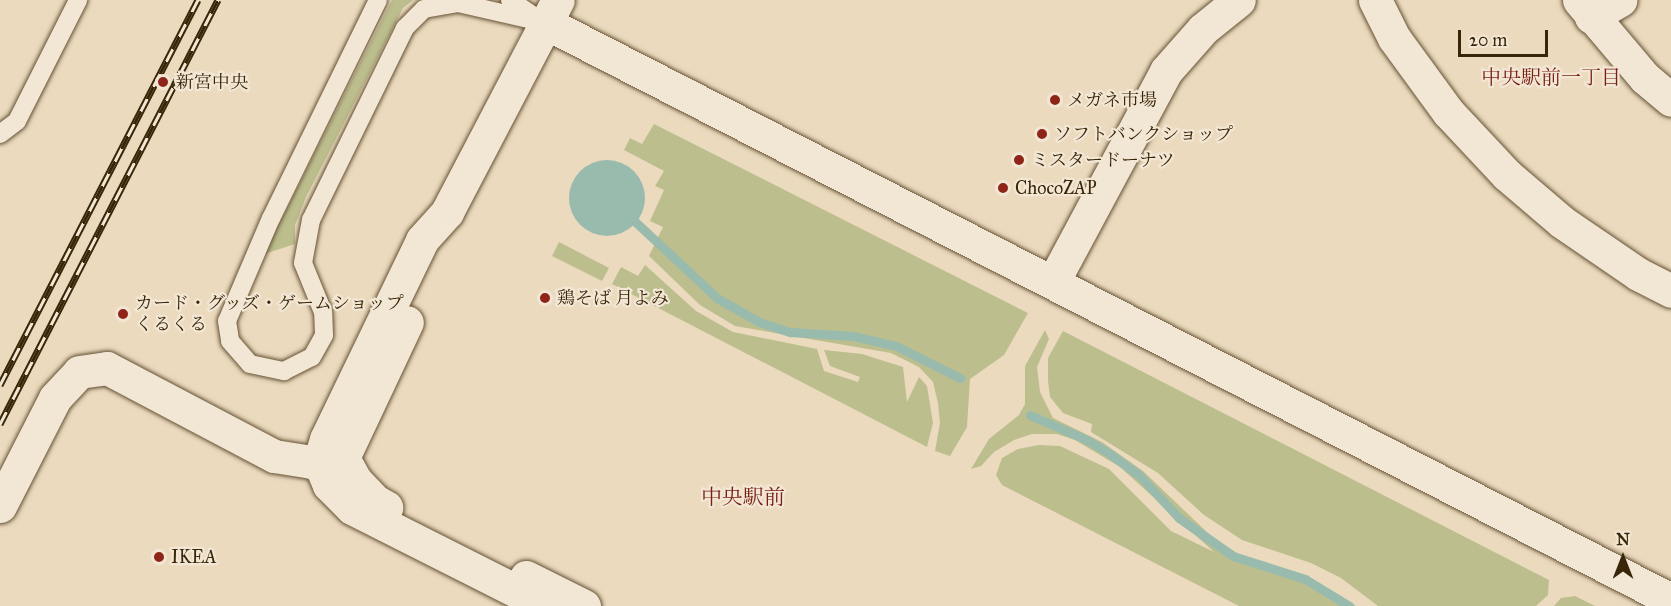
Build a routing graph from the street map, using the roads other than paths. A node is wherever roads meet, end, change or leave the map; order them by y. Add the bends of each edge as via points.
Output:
1 (78, 0) edge
2 (378, 0) edge
3 (510, 0) edge
4 (1239, 0) edge
5 (1375, 0) edge
6 (1621, 0) edge
7 (1585, 9) edge
8 (552, 11) edge
9 (1671, 100) edge
10 (0, 134) edge
11 (1053, 282) junction
12 (1671, 291) edge
13 (331, 460) junction
14 (0, 506) edge
15 (1671, 600) edge
16 (546, 606) edge
17 (584, 606) edge

1 - 10 lane via 17,121
2 - 8 lane via 271,218 227,321 230,341 250,364 284,371 312,357 324,335 323,312 303,263 311,220 405,28 424,9 458,3
3 - 8 lane
4 - 11 street via 1203,29 1166,71
5 - 12 street via 1394,38 1448,112 1507,174 1562,222 1638,274
6 - 7 street
7 - 9 street via 1645,78
8 - 11 street
8 - 13 street via 447,212 422,240 326,439
11 - 15 street
13 - 14 street via 274,456 107,368 79,372 54,398
13 - 16 street via 329,485 352,508
13 - 17 street via 375,501

